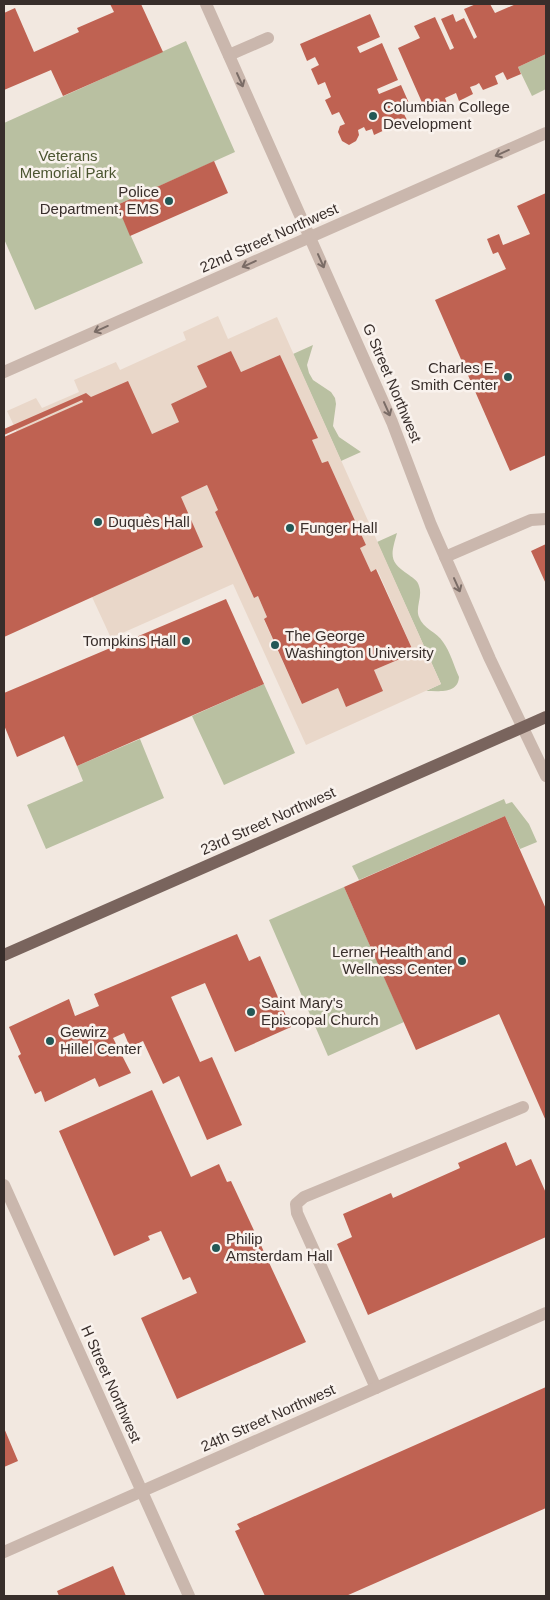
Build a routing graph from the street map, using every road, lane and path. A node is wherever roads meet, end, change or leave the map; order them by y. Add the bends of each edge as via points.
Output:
1 (206, 4) edge
2 (268, 38) dead end
3 (229, 55) junction
4 (546, 133) edge
5 (310, 237) junction
6 (4, 372) edge
7 (546, 519) edge
8 (445, 557) junction
9 (546, 717) edge
10 (523, 727) junction
11 (546, 776) edge
12 (4, 955) edge
13 (523, 1107) dead end
14 (4, 1185) edge
15 (546, 1313) edge
16 (376, 1388) junction
17 (143, 1491) junction
18 (4, 1552) edge
19 (189, 1596) edge

1 - 3 street, G Street Northwest
2 - 3 street
3 -> 5 street, G Street Northwest
4 -> 5 street, 22nd Street Northwest
5 -> 6 street, 22nd Street Northwest
5 -> 8 street, G Street Northwest via 392,422
7 - 8 street via 511,527
8 -> 10 street, G Street Northwest
9 - 10 main road, 23rd Street Northwest
10 - 11 street, G Street Northwest
10 - 12 main road, 23rd Street Northwest
13 - 16 street via 304,1197 296,1204 297,1213
14 - 17 street, H Street Northwest
15 - 16 street, 24th Street Northwest
16 - 17 street, 24th Street Northwest
17 - 18 street, 24th Street Northwest
17 - 19 street, H Street Northwest

